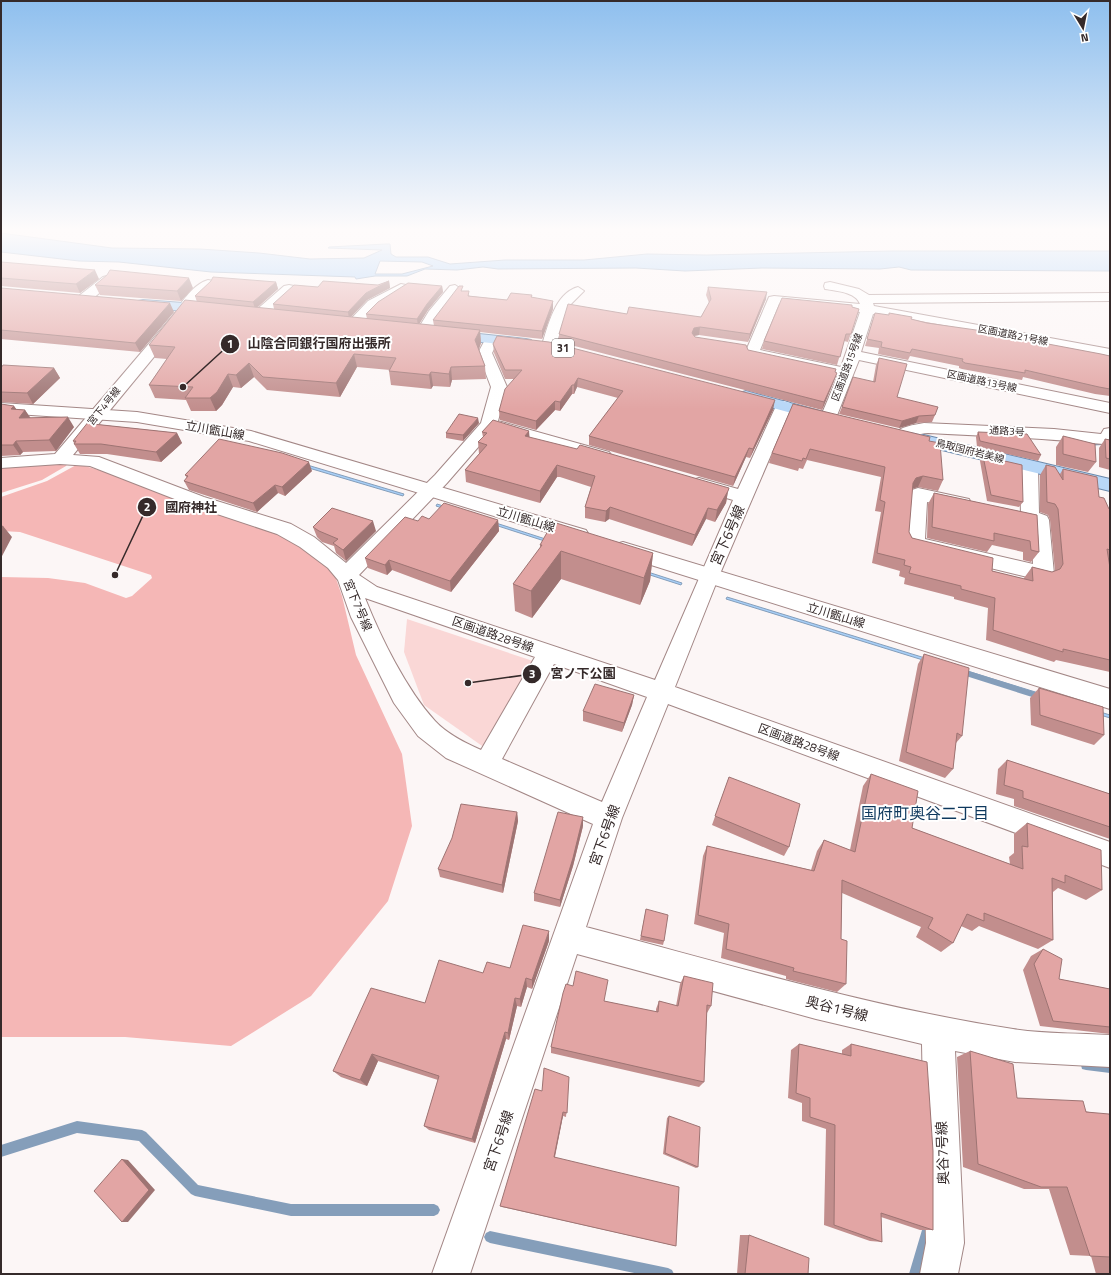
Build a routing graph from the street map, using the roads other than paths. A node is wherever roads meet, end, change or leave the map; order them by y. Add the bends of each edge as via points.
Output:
1 (94, 290) edge
2 (202, 290) edge
3 (287, 290) edge
4 (397, 290) edge
5 (454, 290) edge
6 (848, 290) edge
7 (578, 291) dead end
8 (70, 297) edge
9 (1110, 297) edge
10 (85, 298) junction
11 (108, 300) edge
12 (131, 302) edge
13 (867, 304) junction
14 (185, 307) junction
15 (222, 311) edge
16 (252, 314) joint
17 (282, 317) edge
18 (337, 323) edge
19 (353, 325) junction
20 (369, 326) edge
21 (408, 330) edge
22 (423, 332) junction
23 (492, 338) junction
24 (555, 347) joint
25 (738, 347) edge
26 (754, 349) junction
27 (1110, 353) edge
28 (854, 355) junction
29 (847, 373) junction
30 (732, 392) edge
31 (784, 406) junction
32 (1, 408) edge
33 (1109, 408) edge
34 (96, 414) junction
35 (828, 418) junction
36 (843, 421) edge
37 (489, 424) junction
38 (1110, 430) edge
39 (894, 433) joint
40 (1110, 433) edge
41 (60, 459) junction
42 (1, 463) edge
43 (624, 463) edge
44 (1029, 466) junction
45 (677, 478) edge
46 (1110, 485) edge
47 (430, 489) junction
48 (744, 497) junction
49 (978, 506) edge
50 (709, 576) junction
51 (347, 577) junction
52 (548, 654) junction
53 (662, 692) junction
54 (1110, 699) edge
55 (486, 765) junction
56 (609, 818) junction
57 (1110, 855) edge
58 (568, 937) junction
59 (938, 1032) junction
60 (1110, 1052) edge
61 (451, 1274) edge
62 (939, 1274) edge

1 - 10 street
2 - 14 street, 宮下4号線
3 - 16 street
4 - 19 street via 373,304
5 - 22 street
6 - 13 street via 863,295
7 - 24 street via 562,306
8 - 10 main road
9 - 13 street
10 - 11 main road
12 - 14 main road
13 - 26 street via 774,300
13 - 27 street, 区画道路21号線
13 - 28 street, 区画道路15号線
14 - 15 main road
14 - 34 street, 宮下4号線 via 181,315
16 - 17 main road
18 - 19 main road
19 - 20 main road
21 - 22 main road, 31
22 - 23 main road, 31
23 - 24 main road, 31
23 - 37 street via 485,353 499,387
25 - 26 street
26 - 29 street via 752,353
28 - 29 street, 区画道路15号線
28 - 33 street, 区画道路13号線
29 - 35 street, 区画道路15号線
30 - 31 main road
31 - 35 main road
31 - 48 street, 宮下6号線
32 - 34 street, 立川甑山線
33 - 38 street
34 - 41 street, 宮下4号線
34 - 47 street, 立川甑山線 via 137,417 251,436
35 - 36 main road
37 - 43 street
37 - 47 street
39 - 40 street, 通路3号 via 924,428 1103,439
39 - 44 main road, 鳥取国府岩美線
41 - 42 street
41 - 51 street, 宮下7号線 via 93,462 197,502 284,529 335,563
44 - 46 main road, 鳥取国府岩美線
44 - 49 street via 1022,515 1040,520 1044,574 915,543 918,494
45 - 48 street
47 - 50 street, 立川甑山線
47 - 51 street
48 - 50 street, 宮下6号線
50 - 53 street, 宮下6号線
50 - 54 street, 立川甑山線
51 - 52 street, 区画道路28号線 via 370,592
51 - 55 street, 宮下7号線 via 362,617 402,696 427,729 455,750
52 - 53 street, 区画道路28号線
52 - 55 street
53 - 56 street, 宮下6号線
53 - 57 street, 区画道路28号線
55 - 56 street, 宮下7号線
56 - 58 street, 宮下6号線
58 - 59 street, 奥谷1号線 via 816,1003
58 - 61 street, 宮下6号線
59 - 60 street, 奥谷1号線 via 1015,1046
59 - 62 street, 奥谷7号線 via 944,1243

